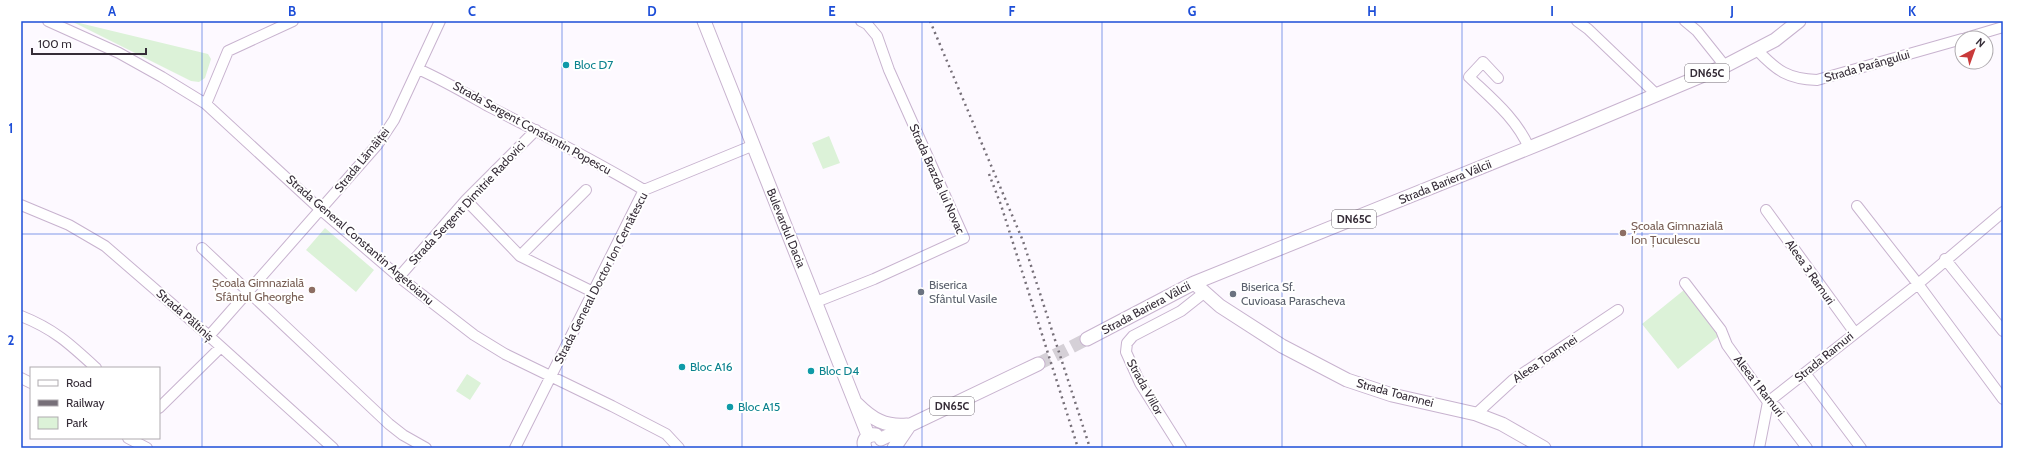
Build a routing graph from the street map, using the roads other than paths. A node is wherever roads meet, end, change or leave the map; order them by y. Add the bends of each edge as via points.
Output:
1 (48, 21) edge
2 (293, 21) edge
3 (440, 21) edge
4 (704, 21) edge
5 (861, 21) edge
6 (1577, 21) edge
7 (1685, 21) edge
8 (1799, 21) edge
9 (2003, 27) edge
10 (1993, 30) edge
11 (1954, 41) edge
12 (1757, 50) junction
13 (1725, 66) junction
14 (418, 69) junction
15 (1498, 78) dead end
16 (1656, 94) junction
17 (206, 104) junction
18 (536, 130) junction
19 (754, 145) junction
20 (1529, 148) junction
21 (586, 190) dead end
22 (644, 190) junction
23 (466, 200) junction
24 (21, 205) edge
25 (1857, 206) dead end
26 (321, 210) junction
27 (1766, 210) dead end
28 (2003, 212) edge
29 (202, 248) dead end
30 (520, 256) junction
31 (1946, 259) junction
32 (399, 277) junction
33 (1194, 283) junction
34 (1686, 283) dead end
35 (1918, 284) junction
36 (593, 292) junction
37 (1205, 292) junction
38 (247, 293) junction
39 (816, 302) junction
40 (1618, 310) dead end
41 (21, 316) edge
42 (2003, 331) edge
43 (1855, 333) junction
44 (209, 336) junction
45 (1087, 339) tunnel mouth
46 (221, 347) junction
47 (1038, 364) tunnel mouth
48 (95, 367) edge
49 (1805, 373) junction
50 (551, 376) junction
51 (21, 378) edge
52 (30, 383) edge
53 (2003, 399) edge
54 (1768, 402) junction
55 (856, 403) junction
56 (160, 407) edge
57 (1476, 414) junction
58 (910, 424) junction
59 (131, 439) edge
60 (881, 444) edge
61 (865, 445) edge
62 (1538, 447) edge
63 (147, 448) edge
64 (333, 448) edge
65 (426, 448) edge
66 (516, 448) edge
67 (679, 448) edge
68 (894, 448) edge
69 (1181, 448) edge
70 (1759, 448) edge
71 (1807, 448) edge
72 (1861, 448) edge

1 - 17 street, Strada General Constantin Argetoianu via 119,53
2 - 17 street via 228,51
3 - 14 street, Strada Lămâiței
4 - 19 main road, Bulevardul Dacia
5 - 39 street, Strada Brazda lui Novac via 877,36 889,70 964,238
6 - 16 street
7 - 13 street via 1697,31
8 - 12 main road, Strada Bariera Vâlcii / DN65C
9 - 10 street
11 - 12 street, Strada Parângului via 1817,80 1788,76 1775,68
12 - 13 main road, Strada Bariera Vâlcii / DN65C
13 - 16 main road, Strada Bariera Vâlcii / DN65C
14 - 18 street, Strada Sergent Constantin Popescu via 448,82
14 - 26 street, Strada Lămâiței via 394,120 378,144
15 - 20 street via 1483,62 1469,77 1507,114 1524,136
16 - 20 main road, Strada Bariera Vâlcii / DN65C
17 - 26 street, Strada General Constantin Argetoianu
18 - 22 street, Strada Sergent Constantin Popescu
18 - 23 street, Strada Sergent Dimitrie Radovici
19 - 22 street, Strada General Doctor Ion Cernătescu
19 - 39 main road, Bulevardul Dacia
20 - 33 main road, Strada Bariera Vâlcii / DN65C
21 - 30 street
22 - 36 street, Strada General Doctor Ion Cernătescu
23 - 30 street
23 - 32 street, Strada Sergent Dimitrie Radovici
24 - 44 street, Strada Păltiniș via 46,214 98,241
25 - 35 street
26 - 32 street, Strada General Constantin Argetoianu
26 - 38 street, Strada Lămâiței
27 - 43 street, Aleea 3 Ramuri
28 - 31 street, Strada Ramuri
29 - 38 street
30 - 36 street
31 - 35 street, Strada Ramuri
31 - 42 street
32 - 50 street, Strada General Constantin Argetoianu via 474,335 505,354
33 - 37 main road, Strada Toamnei
33 - 45 main road, Strada Bariera Vâlcii / DN65C
34 - 54 street, Aleea 1 Ramuri via 1721,330 1727,345
35 - 43 street, Strada Ramuri
35 - 53 street
36 - 50 street, Strada General Doctor Ion Cernătescu
37 - 57 main road, Strada Toamnei via 1220,306 1282,346 1347,380 1392,395
37 - 69 street, Strada Viilor via 1181,311 1133,336 1127,343 1126,352 1140,383
38 - 44 street, Strada Lămâiței
38 - 65 street via 389,424
39 - 55 main road, Bulevardul Dacia
40 - 57 street, Aleea Toamnei via 1513,380
41 - 48 street via 58,334
43 - 49 street, Strada Ramuri
44 - 46 street, Strada Păltiniș
46 - 56 street
46 - 64 street, Strada Păltiniș
47 - 58 main road, DN65C
49 - 54 street, Strada Ramuri
49 - 72 street
50 - 66 street, Strada General Doctor Ion Cernătescu
50 - 67 street, Strada General Constantin Argetoianu via 666,434
51 - 52 street
54 - 70 street
54 - 71 street, Aleea 1 Ramuri via 1776,407
55 - 58 main road, DN65C via 884,424
55 - 61 main road, Bulevardul Dacia
57 - 62 main road, Strada Toamnei via 1502,424
58 - 60 main road, DN65C
58 - 68 main road
59 - 63 street
60 - 61 main road via 875,434

